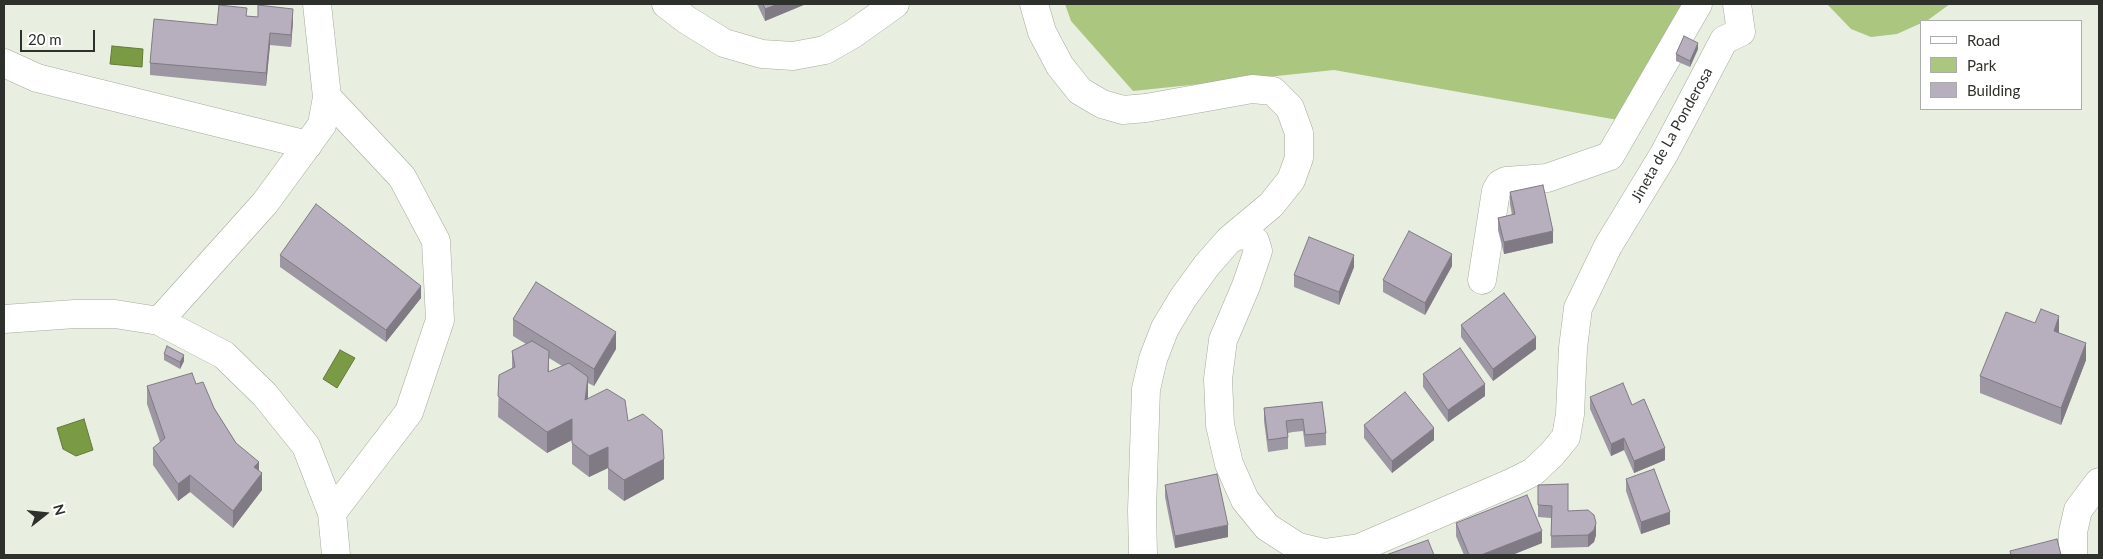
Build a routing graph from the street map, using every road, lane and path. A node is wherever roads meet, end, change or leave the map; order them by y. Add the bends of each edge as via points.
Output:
1 (316, 4) edge
2 (666, 4) edge
3 (895, 4) edge
4 (1034, 4) edge
5 (1698, 4) edge
6 (1737, 4) edge
7 (4, 63) edge
8 (327, 97) junction
9 (308, 145) junction
10 (1230, 240) junction
11 (1482, 280) dead end
12 (4, 319) edge
13 (159, 321) junction
14 (2099, 482) edge
15 (332, 513) junction
16 (336, 555) edge
17 (1143, 555) edge
18 (2073, 555) edge

1 - 8 street
2 - 3 street via 724,43 762,54 793,56 825,50
4 - 10 street via 1042,32 1060,66 1080,91 1102,104 1123,110 1146,108 1252,89 1273,91 1290,108 1299,133 1299,158 1291,180 1271,205
5 - 11 street via 1610,156 1547,178 1500,184 1496,191
6 - 10 street, Jineta de La Ponderosa via 1741,32 1724,40 1664,154 1608,246 1578,308 1566,437 1552,454 1526,475 1359,548 1324,553 1298,547 1267,528 1245,500 1229,464 1220,425 1218,379 1223,340 1258,251 1256,241 1248,236 1239,235
7 - 9 street via 37,78
8 - 9 street via 322,125
8 - 15 street via 402,178 436,241 440,320 409,412
9 - 13 street via 265,203
10 - 17 street via 1207,264 1183,298 1165,328 1153,358 1146,389
12 - 13 street via 115,314
13 - 15 street via 224,355 265,395 306,446
14 - 18 street via 2078,510 2072,532
15 - 16 street

